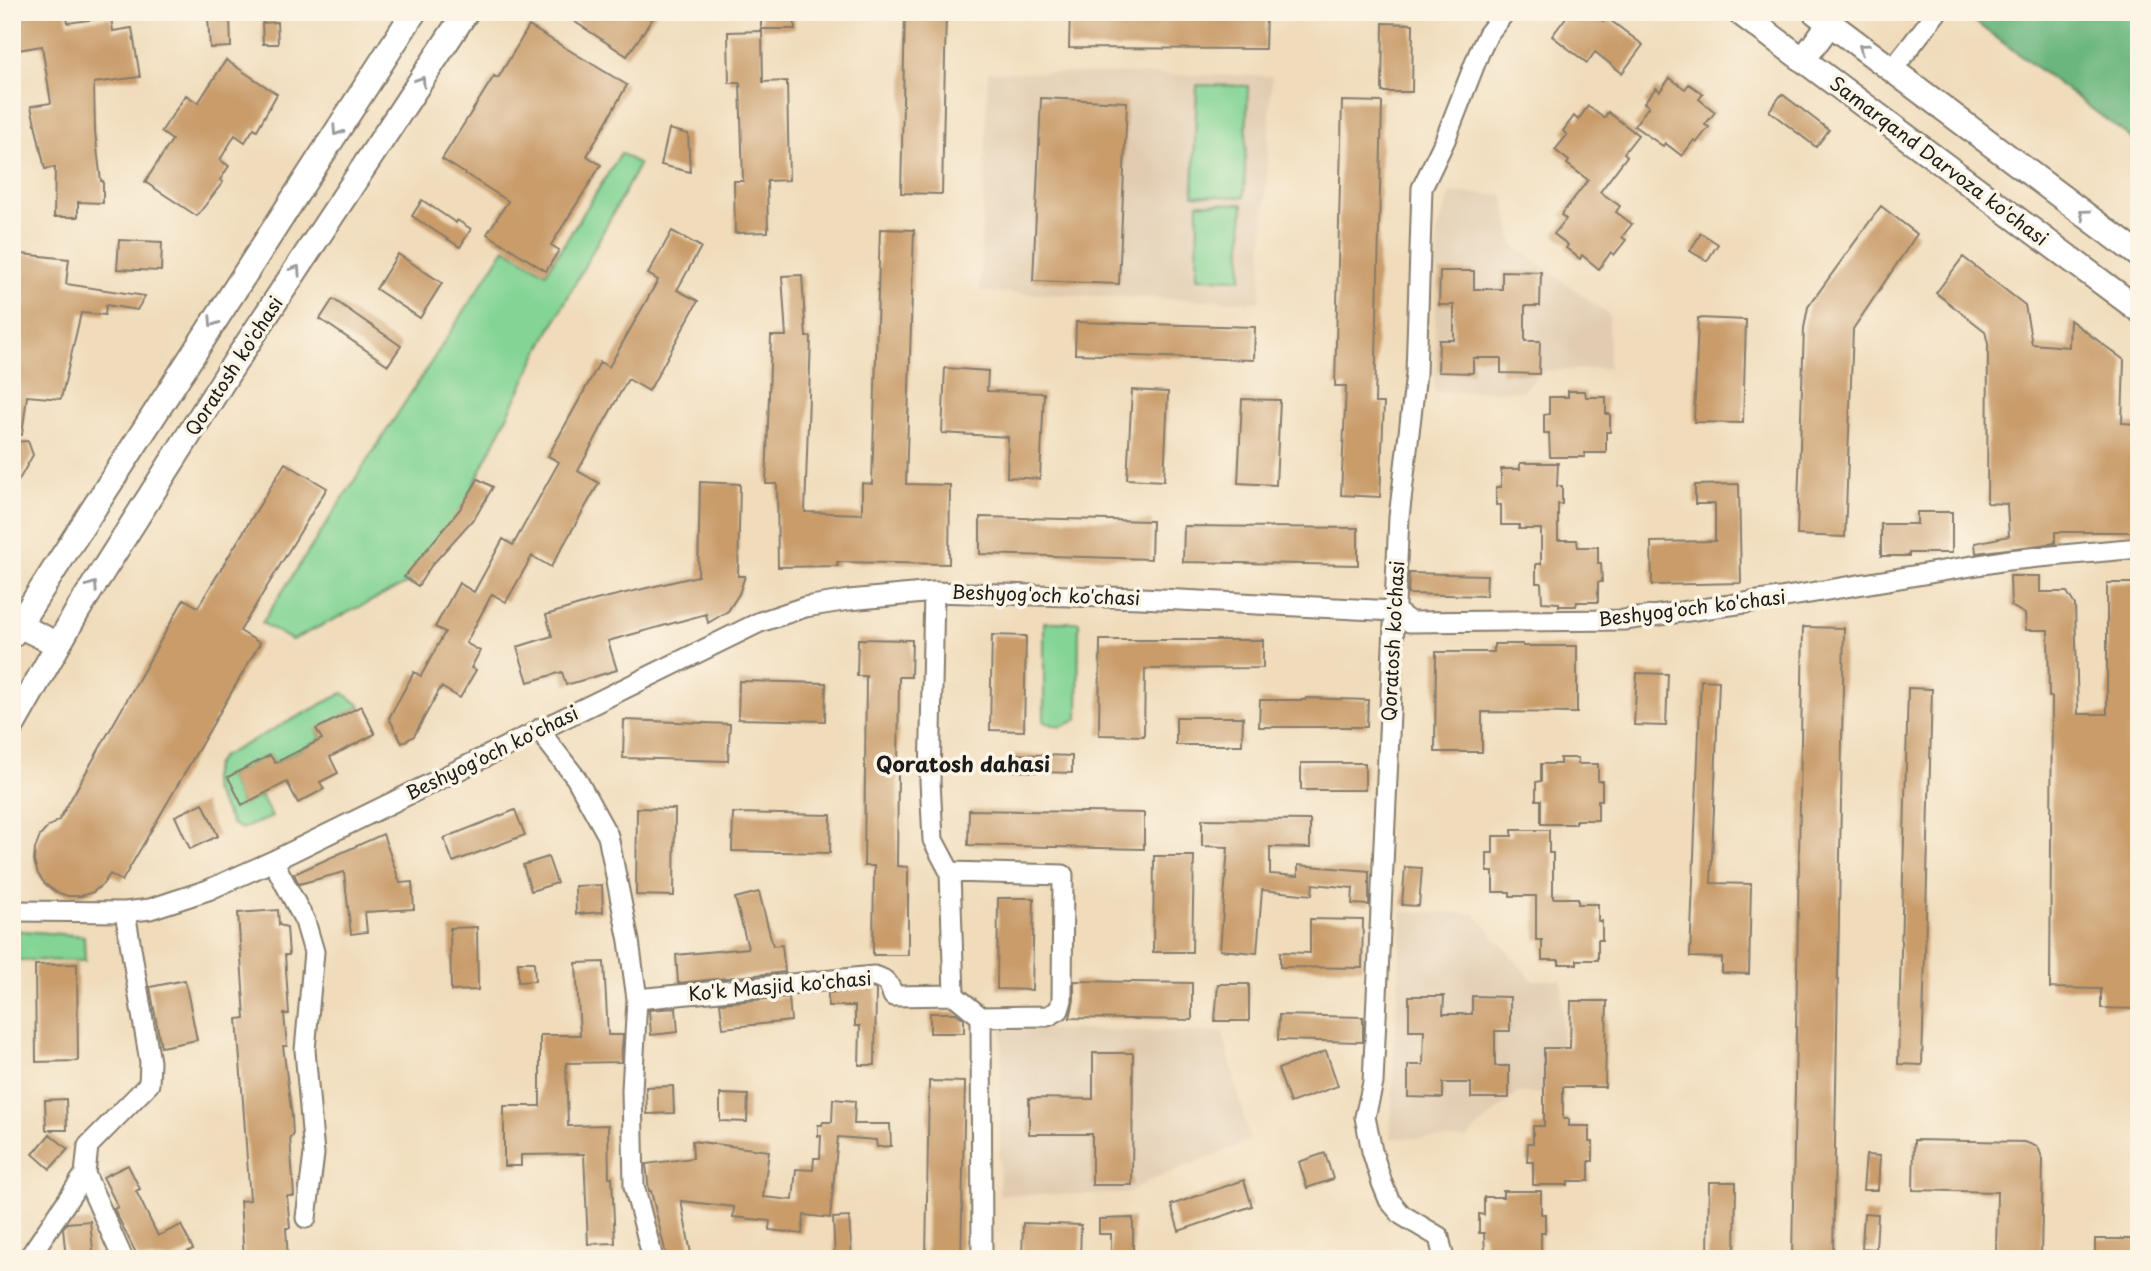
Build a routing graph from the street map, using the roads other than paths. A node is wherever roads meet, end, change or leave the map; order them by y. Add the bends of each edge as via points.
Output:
1 (414, 12) edge
2 (466, 12) edge
3 (1505, 12) edge
4 (1739, 12) edge
5 (1937, 12) edge
6 (1822, 18) edge
7 (1803, 60) junction
8 (1892, 70) junction
9 (2139, 255) edge
10 (2139, 310) edge
11 (2139, 548) edge
12 (934, 592) junction
13 (1395, 611) junction
14 (14, 627) edge
15 (58, 644) junction
16 (12, 726) edge
17 (541, 729) junction
18 (273, 861) junction
19 (950, 872) junction
20 (12, 911) edge
21 (125, 912) junction
22 (954, 995) junction
23 (637, 999) junction
24 (981, 1017) junction
25 (85, 1174) junction
26 (306, 1218) dead end
27 (28, 1259) edge
28 (123, 1259) edge
29 (653, 1259) edge
30 (982, 1259) edge
31 (1444, 1259) edge

1 -> 14 main road
15 -> 2 main road, Qoratosh ko'chasi
3 - 13 street, Qoratosh ko'chasi via 1479,53 1422,188 1416,374 1399,517
4 - 7 main road, Samarqand Darvoza ko'chasi
5 - 8 street
6 - 7 main road
8 -> 6 main road
7 - 10 main road, Samarqand Darvoza ko'chasi
9 -> 8 main road
11 - 13 street, Beshyog'och ko'chasi via 2008,560 1624,620 1410,622
12 - 13 street, Beshyog'och ko'chasi
12 - 17 street, Beshyog'och ko'chasi via 805,607 760,622
12 - 19 street via 933,840
13 - 31 street, Qoratosh ko'chasi via 1373,1083 1365,1117 1371,1151 1389,1200 1402,1215 1439,1237
14 - 15 main road
15 - 16 main road, Qoratosh ko'chasi
17 - 18 street, Beshyog'och ko'chasi
17 - 23 street via 576,778 608,836
18 - 21 street, Beshyog'och ko'chasi via 208,890 150,909
18 - 26 street via 305,921 314,952 305,1050 314,1154
19 - 22 street
19 - 24 street via 1063,875 1059,1010 1048,1016
20 - 21 street, Beshyog'och ko'chasi
21 - 25 street via 150,1062 149,1084 88,1146
22 - 23 street, Ko'k Masjid ko'chasi via 893,996 890,985 874,976
22 - 24 street
23 - 29 street via 632,1090 634,1186
24 - 30 street
25 - 27 street
25 - 28 street

